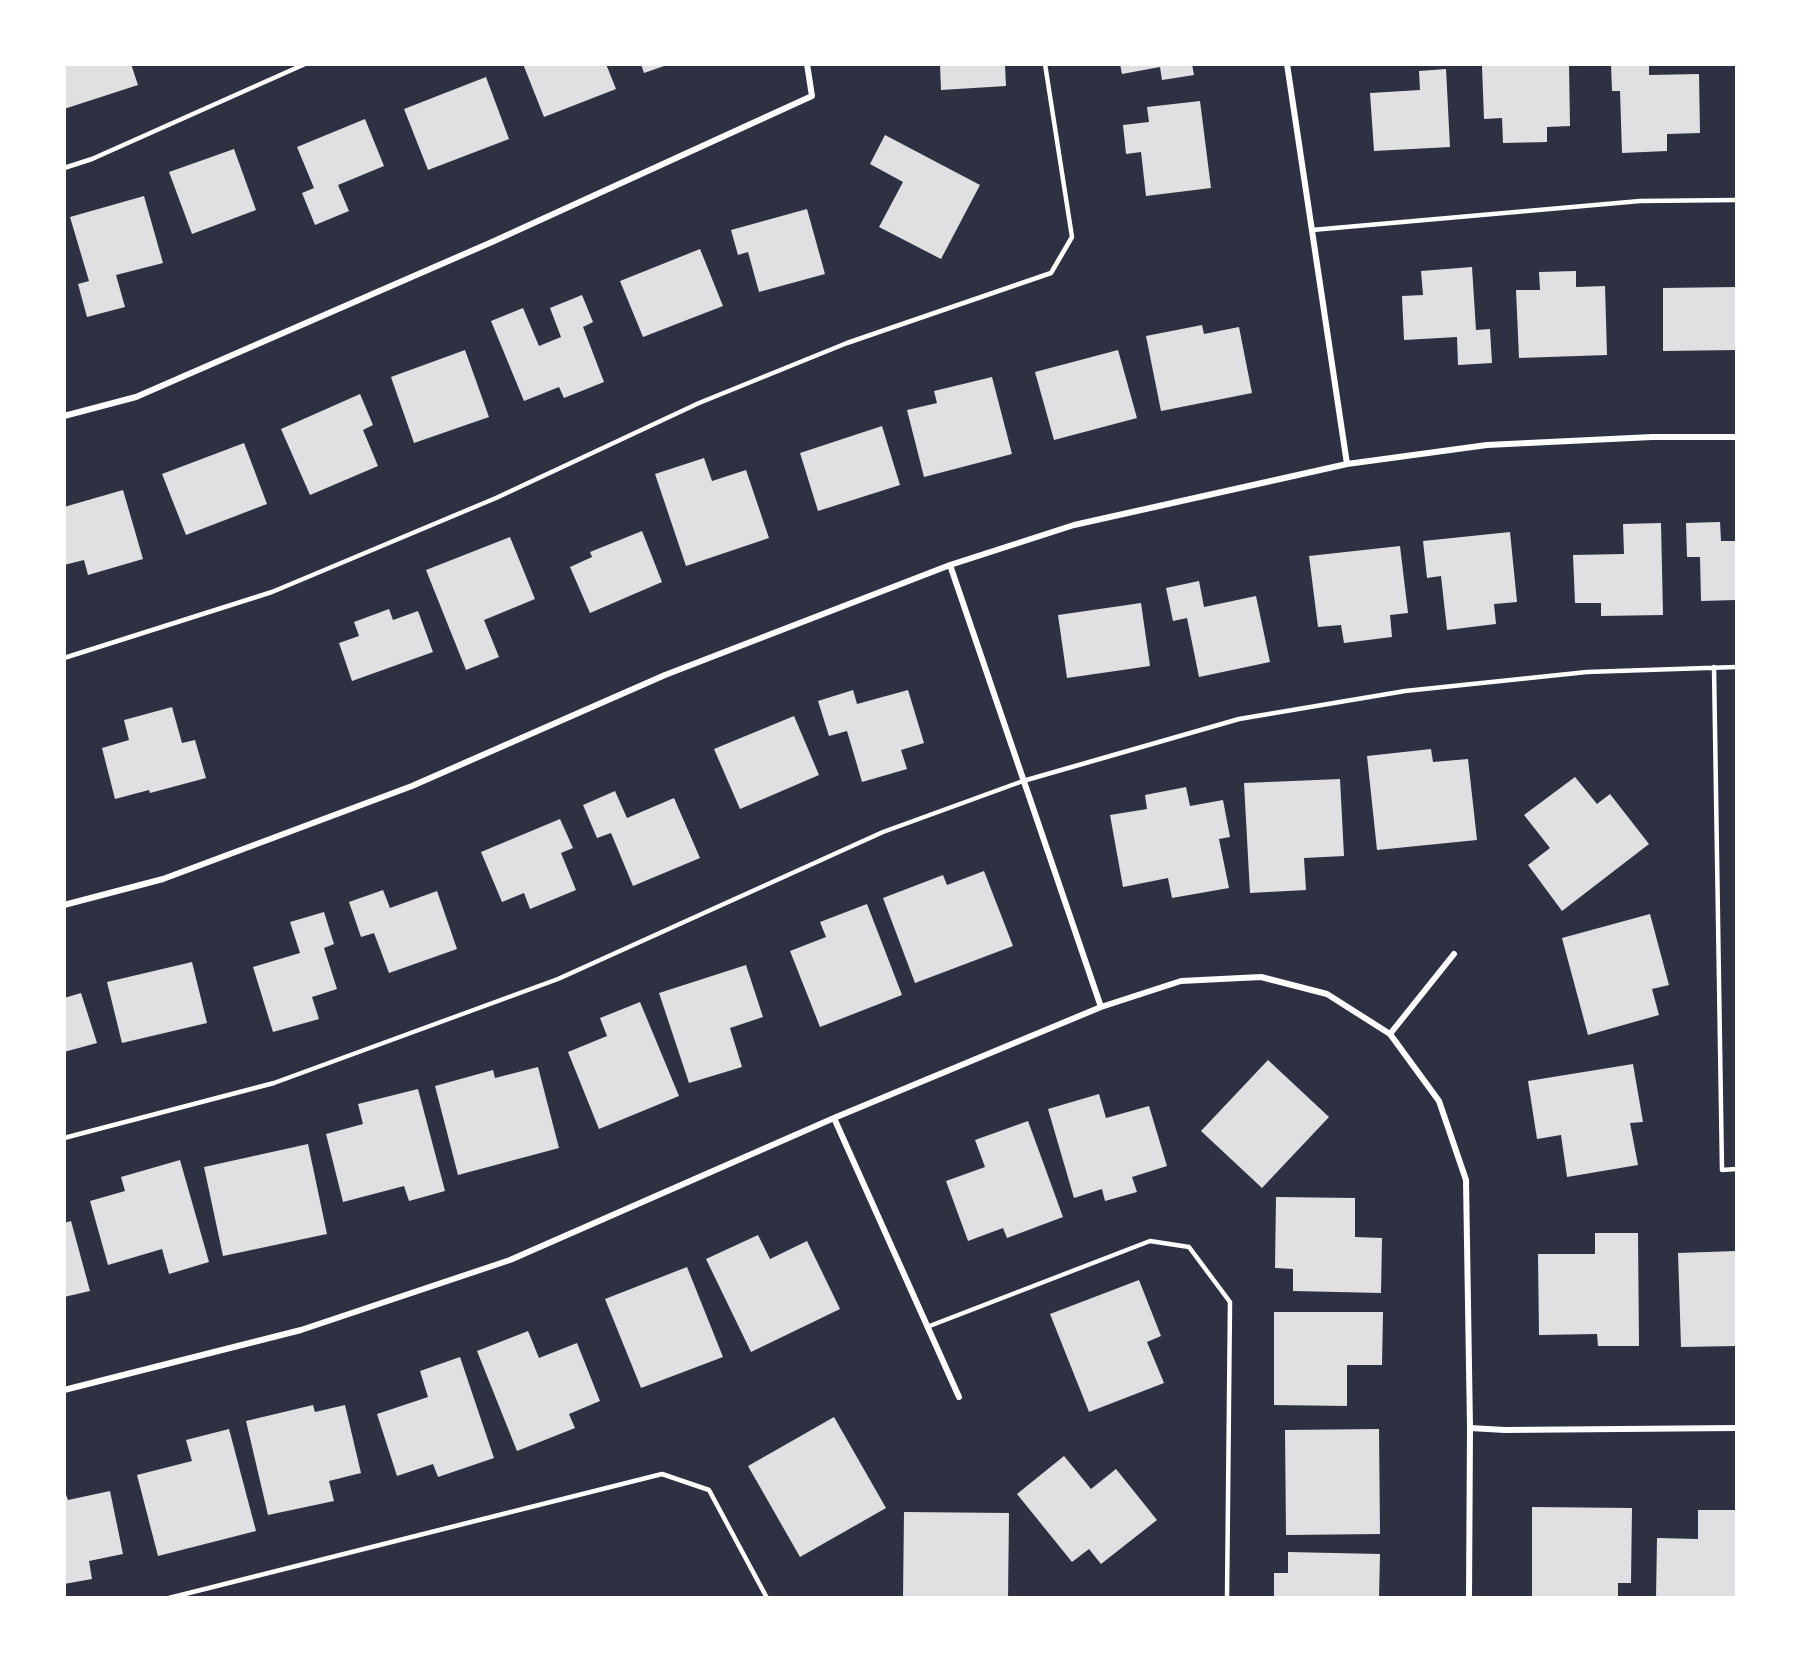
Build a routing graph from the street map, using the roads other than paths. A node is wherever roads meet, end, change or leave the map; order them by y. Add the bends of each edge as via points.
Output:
1 (305, 64) edge
2 (807, 64) edge
3 (1045, 64) edge
4 (1287, 64) edge
5 (64, 168) edge
6 (1737, 201) edge
7 (1312, 230) junction
8 (64, 416) edge
9 (1737, 437) edge
10 (1347, 464) junction
11 (950, 565) junction
12 (64, 658) edge
13 (1714, 667) junction
14 (1737, 667) edge
15 (1023, 781) junction
16 (64, 905) edge
17 (1454, 954) dead end
18 (1101, 1007) junction
19 (1390, 1034) junction
20 (834, 1118) junction
21 (64, 1138) edge
22 (1737, 1169) edge
23 (927, 1326) junction
24 (64, 1390) edge
25 (959, 1397) dead end
26 (1470, 1428) junction
27 (1737, 1428) edge
28 (170, 1598) edge
29 (767, 1598) edge
30 (1227, 1598) edge
31 (1469, 1598) edge

1 - 5 lane
2 - 8 street via 812,96 492,242 136,397
3 - 12 lane via 1072,237 1051,273 847,343 699,403 496,498 272,592
4 - 7 street
6 - 7 lane via 1640,201
7 - 10 street
9 - 10 street via 1652,436 1488,445
10 - 11 street via 1074,525
11 - 15 street
11 - 16 street via 665,675 412,786 163,879
13 - 14 lane
13 - 15 lane via 1587,672 1383,695 1239,719
13 - 22 lane via 1722,1170
15 - 18 street
15 - 21 lane via 883,832 558,979 274,1083
17 - 19 street
18 - 19 street via 1181,981 1261,976 1328,994
18 - 20 street
19 - 26 street via 1439,1101 1466,1180
20 - 23 street
20 - 24 street via 510,1260 301,1330
23 - 25 street
23 - 30 lane via 1150,1241 1189,1247 1230,1302
26 - 27 street
26 - 31 street
28 - 29 lane via 662,1474 708,1490

